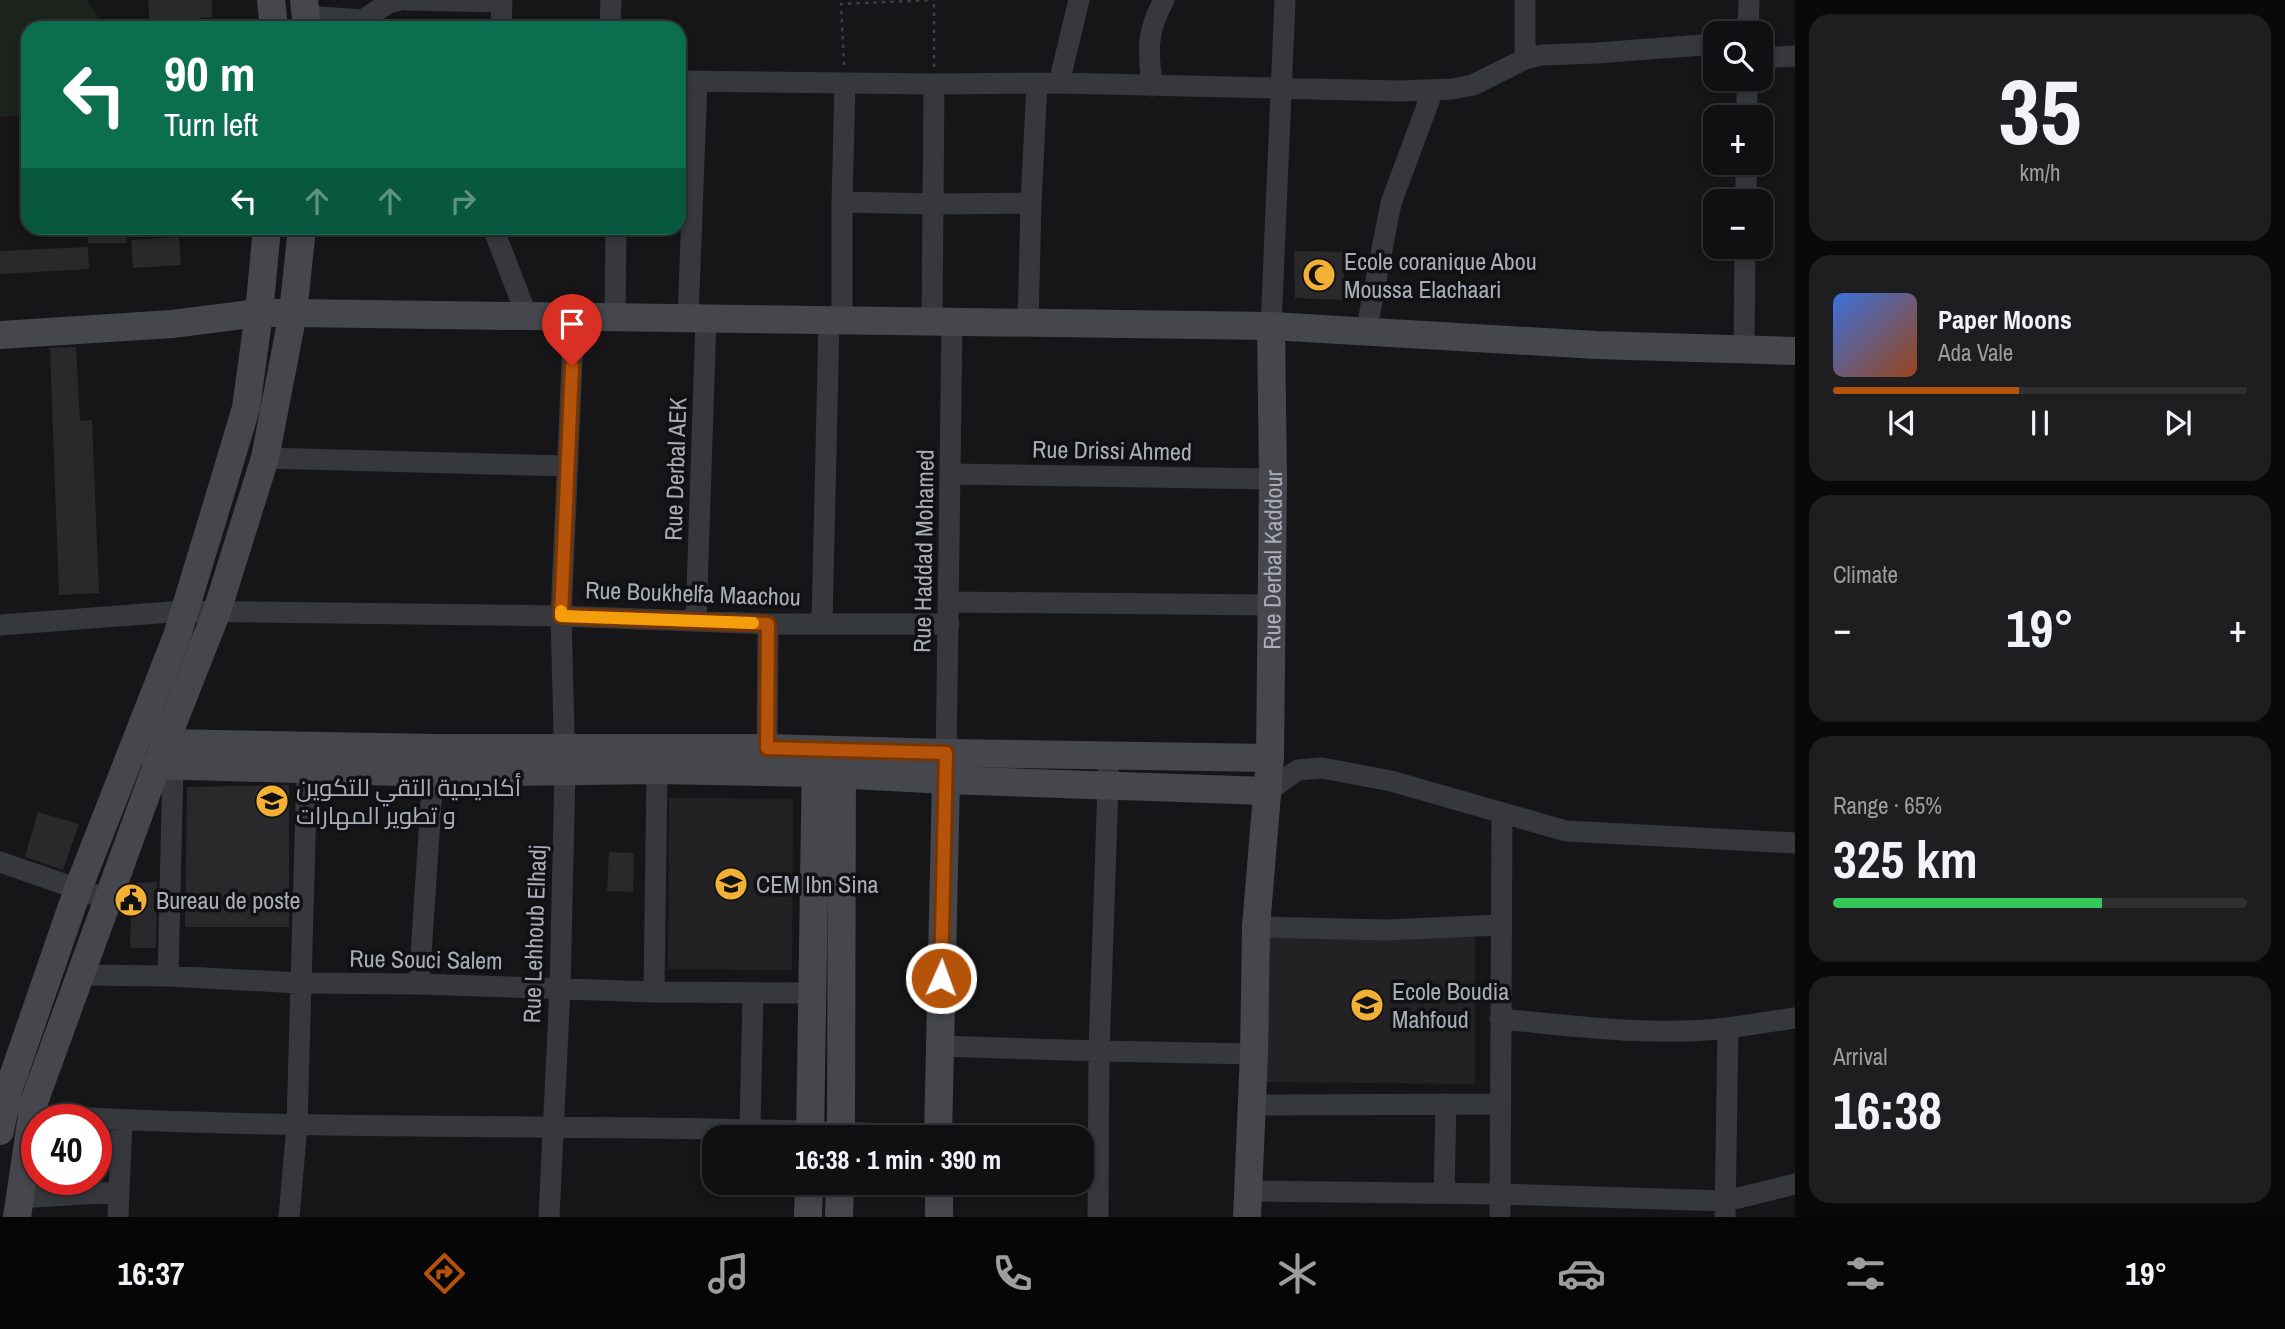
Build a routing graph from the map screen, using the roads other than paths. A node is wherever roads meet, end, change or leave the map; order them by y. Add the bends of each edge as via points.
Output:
1 (271, 0) edge
2 (401, 0) edge
3 (408, 0) edge
4 (611, 0) edge
5 (1080, 0) edge
6 (1164, 0) edge
7 (1285, 0) edge
8 (1525, 0) edge
9 (1749, 0) edge
10 (502, 1) edge
11 (305, 15) edge
12 (273, 21) edge
13 (346, 21) edge
14 (370, 21) edge
15 (501, 21) edge
16 (610, 21) edge
17 (1748, 21) edge
18 (1703, 45) edge
19 (1795, 56) edge
20 (1773, 57) edge
21 (1525, 59) junction
22 (688, 82) edge
23 (845, 83) junction
24 (1037, 83) junction
25 (1059, 83) junction
26 (934, 84) junction
27 (1152, 86) junction
28 (1281, 89) junction
29 (1433, 90) junction
30 (842, 202) junction
31 (1031, 203) junction
32 (934, 204) junction
33 (266, 235) edge
34 (301, 235) edge
35 (497, 235) edge
36 (616, 235) edge
37 (1745, 259) edge
38 (259, 313) junction
39 (293, 313) junction
40 (527, 316) junction
41 (574, 316) junction
42 (615, 317) junction
43 (697, 319) junction
44 (835, 321) junction
45 (942, 322) junction
46 (1028, 324) junction
47 (1270, 326) junction
48 (1366, 332) junction
49 (0, 335) edge
50 (1744, 350) junction
51 (1795, 351) edge
52 (265, 458) junction
53 (567, 466) junction
54 (951, 474) junction
55 (1273, 479) junction
56 (950, 602) junction
57 (1272, 605) junction
58 (184, 611) junction
59 (217, 611) junction
60 (561, 616) junction
61 (696, 621) junction
62 (822, 623) junction
63 (768, 624) junction
64 (949, 624) junction
65 (0, 625) edge
66 (767, 748) junction
67 (1109, 756) junction
68 (165, 758) junction
69 (1270, 758) junction
70 (564, 759) junction
71 (434, 761) junction
72 (829, 762) junction
73 (946, 766) junction
74 (307, 769) junction
75 (657, 770) junction
76 (1298, 770) junction
77 (1108, 786) junction
78 (1268, 791) junction
79 (1502, 814) junction
80 (1795, 843) edge
81 (0, 862) edge
82 (78, 889) junction
83 (107, 899) junction
84 (1500, 925) junction
85 (1256, 927) junction
86 (80, 975) junction
87 (168, 976) junction
88 (299, 983) junction
89 (419, 984) junction
90 (560, 989) junction
91 (654, 992) junction
92 (753, 993) junction
93 (814, 993) junction
94 (1795, 1018) edge
95 (1500, 1019) junction
96 (1728, 1028) junction
97 (939, 1046) junction
98 (1100, 1051) junction
99 (1254, 1054) junction
100 (4, 1089) edge
101 (21, 1104) edge
102 (34, 1104) edge
103 (1446, 1104) junction
104 (1499, 1104) junction
105 (1252, 1105) junction
106 (112, 1120) edge
107 (122, 1121) junction
108 (297, 1125) junction
109 (750, 1125) edge
110 (810, 1125) edge
111 (841, 1125) edge
112 (938, 1125) edge
113 (554, 1127) junction
114 (702, 1129) edge
115 (0, 1131) edge
116 (1795, 1184) edge
117 (21, 1185) edge
118 (119, 1192) junction
119 (1444, 1193) junction
120 (1500, 1194) junction
121 (809, 1195) edge
122 (840, 1195) edge
123 (939, 1195) edge
124 (1248, 1204) edge
125 (1615, 1207) edge
126 (17, 1208) edge
127 (1725, 1209) edge
128 (118, 1217) edge
129 (289, 1217) edge
130 (549, 1217) edge
131 (808, 1217) edge
132 (839, 1217) edge
133 (939, 1217) edge
134 (1098, 1217) edge
135 (1500, 1217) edge

1 - 12 street
2 - 14 street via 388,3
3 - 10 street
4 - 16 street
5 - 25 street
6 - 27 street via 1149,37
7 - 28 street
8 - 21 street
9 - 17 street
10 - 15 street
11 - 13 street
18 - 21 street
19 - 20 street
21 - 29 street via 1474,85
22 - 23 street
22 - 43 street, Rue Derbal AEK
23 - 26 street
23 - 30 street
24 - 25 street
24 - 26 street
24 - 31 street
25 - 27 street
26 - 32 street, Rue Haddad Mohamed
27 - 28 street
28 - 29 street
28 - 47 street
29 - 48 street via 1391,203
30 - 32 street
30 - 44 street
31 - 32 street
31 - 46 street
32 - 45 street, Rue Haddad Mohamed
33 - 38 street
34 - 39 street
35 - 40 street
36 - 42 street
37 - 50 street
38 - 39 street
38 - 49 street via 173,324
38 - 58 street via 246,408
39 - 40 street
39 - 52 street
40 - 41 street
41 - 42 street
41 - 53 street, Rue Lehhoub Elhadj
42 - 43 street
43 - 44 street
43 - 61 street, Rue Derbal AEK
44 - 45 street
44 - 62 street
45 - 46 street
45 - 54 street, Rue Haddad Mohamed
46 - 47 street
47 - 48 street
47 - 55 street, Rue Derbal Kaddour
48 - 50 street
50 - 51 street
52 - 53 street
52 - 59 street
53 - 60 street, Rue Lehhoub Elhadj
54 - 55 street, Rue Drissi Ahmed
54 - 56 street, Rue Haddad Mohamed
55 - 57 street, Rue Derbal Kaddour
56 - 57 street
56 - 64 street, Rue Haddad Mohamed
57 - 69 street, Rue Derbal Kaddour
58 - 59 street, Rue Boukhelfa Maachou
58 - 65 street, Rue Boukhelfa Maachou
58 - 82 street
59 - 60 street, Rue Boukhelfa Maachou
59 - 68 street
60 - 61 street, Rue Boukhelfa Maachou
60 - 70 street, Rue Lehhoub Elhadj
61 - 63 street, Rue Boukhelfa Maachou
62 - 63 street, Rue Boukhelfa Maachou
62 - 64 street, Rue Boukhelfa Maachou
63 - 66 street
64 - 73 street, Rue Haddad Mohamed
66 - 70 street
66 - 72 street
67 - 69 street
67 - 73 street
67 - 77 street
68 - 71 street
68 - 74 street
68 - 83 street
68 - 87 street
69 - 76 street
69 - 78 street, Rue Derbal Kaddour
70 - 71 street
70 - 75 street
70 - 90 street, Rue Lehhoub Elhadj
71 - 74 street
71 - 89 street
72 - 73 street
72 - 75 street
72 - 93 street
72 - 111 street
73 - 77 street
73 - 97 street
74 - 88 street
75 - 91 street
76 - 78 street
76 - 79 street via 1322,768 1391,781
77 - 78 street
77 - 98 street
78 - 85 street, Rue Derbal Kaddour
79 - 80 street via 1566,831
79 - 84 street
81 - 82 street
82 - 83 street
82 - 100 street
83 - 86 street
84 - 85 street via 1386,930
84 - 95 street
85 - 99 street, Rue Derbal Kaddour
86 - 87 street, Rue Souci Salem
86 - 102 street
87 - 88 street, Rue Souci Salem
88 - 89 street, Rue Souci Salem
88 - 108 street
89 - 90 street, Rue Souci Salem
90 - 91 street, Rue Souci Salem
90 - 113 street, Rue Lehhoub Elhadj
91 - 92 street, Rue Souci Salem
92 - 93 street, Rue Souci Salem
92 - 109 street
93 - 110 street
94 - 96 street
95 - 96 street via 1642,1031
95 - 104 street
96 - 127 street
97 - 98 street
97 - 112 street
98 - 99 street
98 - 134 street
99 - 105 street, Rue Derbal Kaddour
100 - 101 street
100 - 115 street
103 - 104 street
103 - 105 street
103 - 119 street
104 - 120 street
105 - 124 street, Rue Derbal Kaddour
106 - 107 street
107 - 108 street
107 - 118 street
108 - 113 street
108 - 129 street
113 - 114 street
113 - 130 street, Rue Lehhoub Elhadj
116 - 127 street
117 - 126 street
118 - 126 street
118 - 128 street
119 - 120 street
119 - 124 street
120 - 125 street
120 - 135 street
121 - 131 street
122 - 132 street
123 - 133 street
125 - 127 street

